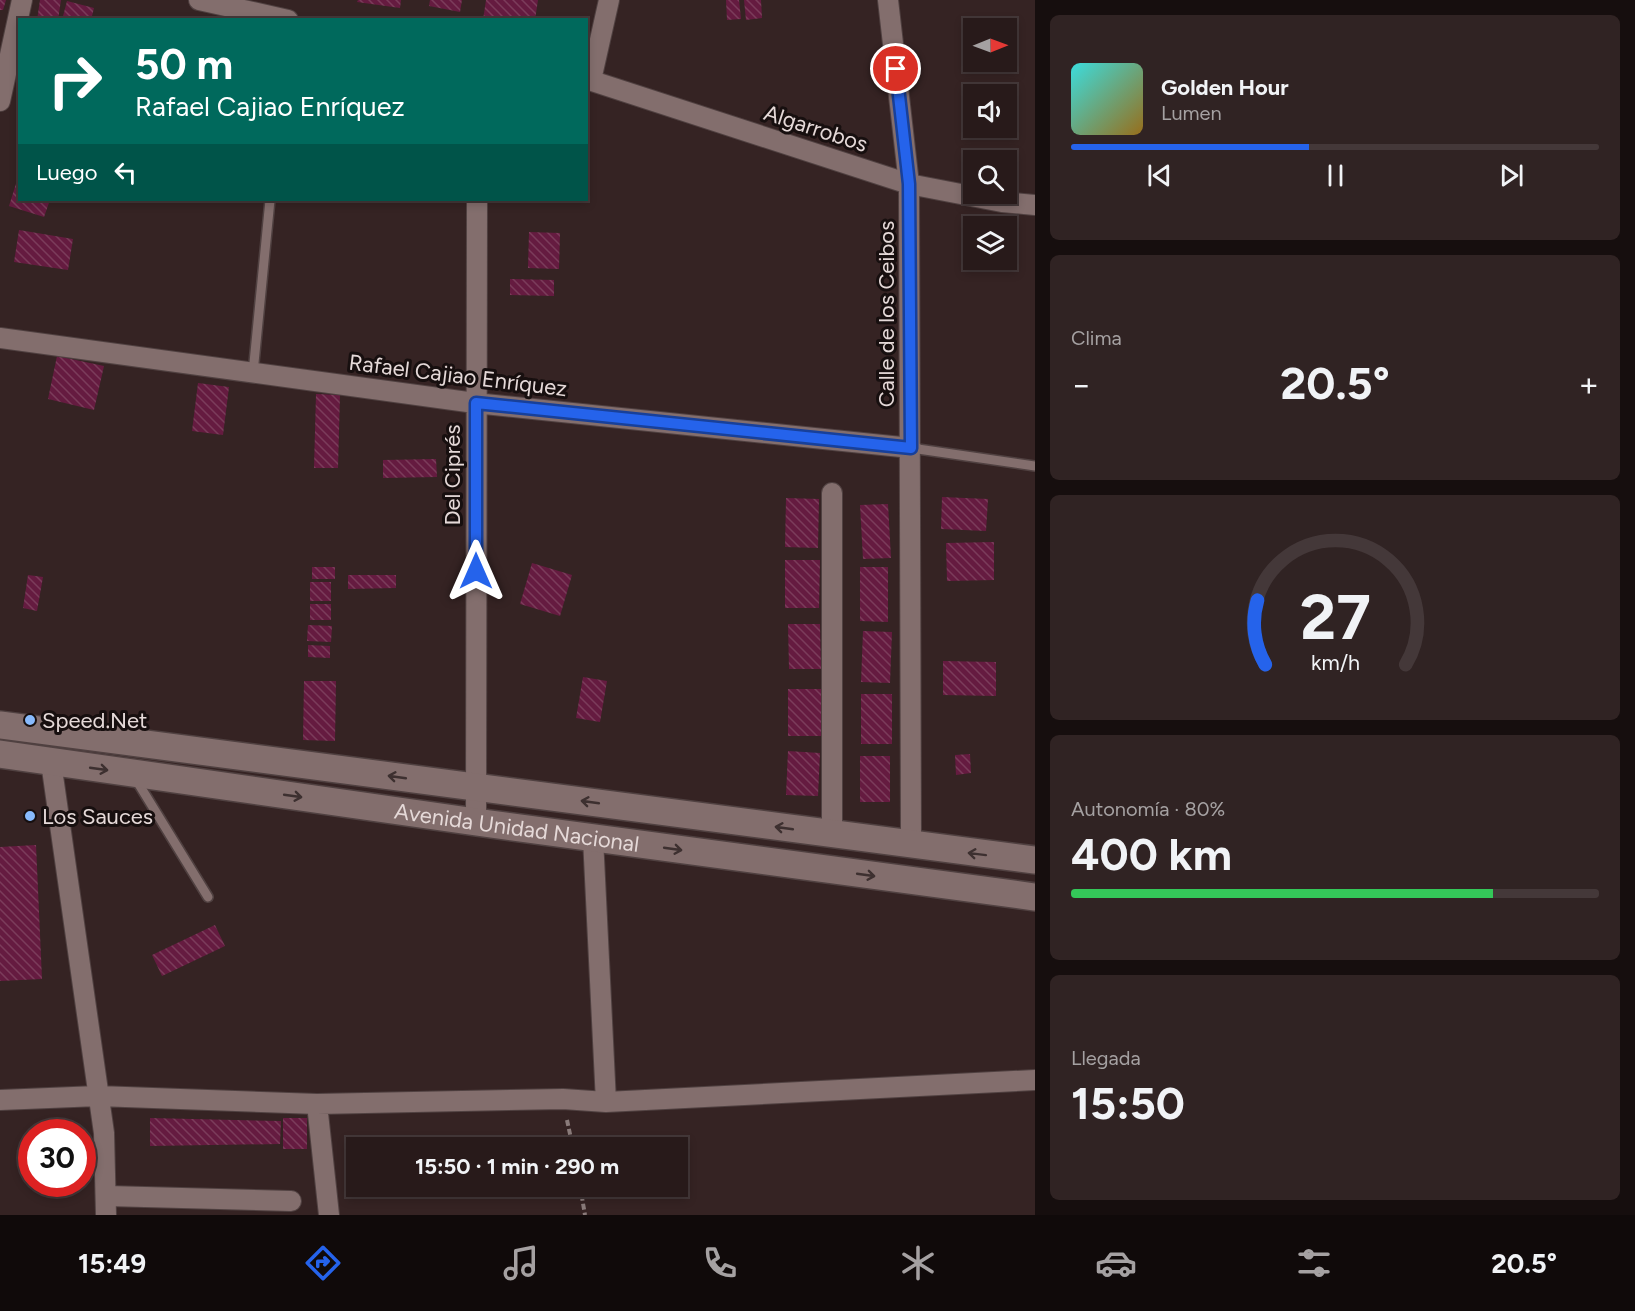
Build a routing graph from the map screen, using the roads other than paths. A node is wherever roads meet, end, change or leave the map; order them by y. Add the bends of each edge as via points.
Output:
1 (22, 0) edge
2 (199, 0) edge
3 (609, 0) edge
4 (888, 0) edge
5 (18, 18) edge
6 (18, 18) edge
7 (279, 18) edge
8 (589, 79) edge
9 (0, 101) edge
10 (909, 184) junction
11 (270, 201) edge
12 (477, 201) edge
13 (1035, 205) edge
14 (0, 338) edge
15 (253, 372) junction
16 (476, 403) junction
17 (911, 448) junction
18 (1035, 466) edge
19 (832, 493) dead end
20 (0, 725) edge
21 (0, 754) edge
22 (51, 762) junction
23 (133, 773) junction
24 (477, 787) junction
25 (476, 822) junction
26 (832, 835) junction
27 (593, 838) junction
28 (911, 846) junction
29 (1035, 860) edge
30 (208, 897) dead end
31 (1035, 897) edge
32 (1035, 1080) edge
33 (98, 1096) junction
34 (0, 1100) edge
35 (606, 1102) junction
36 (317, 1104) junction
37 (291, 1201) dead end
38 (107, 1206) edge
39 (328, 1215) edge

1 - 5 street
2 - 7 street
3 - 8 street
4 - 10 street, Calle de los Ceibos
6 - 9 street
8 - 10 street, Algarrobos
10 - 13 street, Algarrobos
10 - 17 street, Calle de los Ceibos
11 - 15 lane
12 - 16 street, Del Ciprés
14 - 15 street, Rafael Cajiao Enríquez
15 - 16 street, Rafael Cajiao Enríquez
16 - 17 street, Rafael Cajiao Enríquez
16 - 24 street, Del Ciprés
17 - 18 lane
17 - 28 street, Calle de los Ceibos
19 - 26 street
24 -> 20 main road, Avenida Unidad Nacional
21 - 22 main road, Avenida Unidad Nacional
22 -> 23 main road, Avenida Unidad Nacional
22 - 33 street
23 -> 25 main road, Avenida Unidad Nacional
23 - 30 lane
24 - 25 street, Del Ciprés
26 -> 24 main road, Avenida Unidad Nacional
25 - 27 main road, Avenida Unidad Nacional
26 - 28 main road, Avenida Unidad Nacional
27 -> 31 main road, Avenida Unidad Nacional
27 - 35 street
29 -> 28 main road, Avenida Unidad Nacional
32 - 35 street
33 - 34 street
33 - 36 street
33 - 38 street
35 - 36 street via 563,1099
36 - 39 street
37 - 38 street

